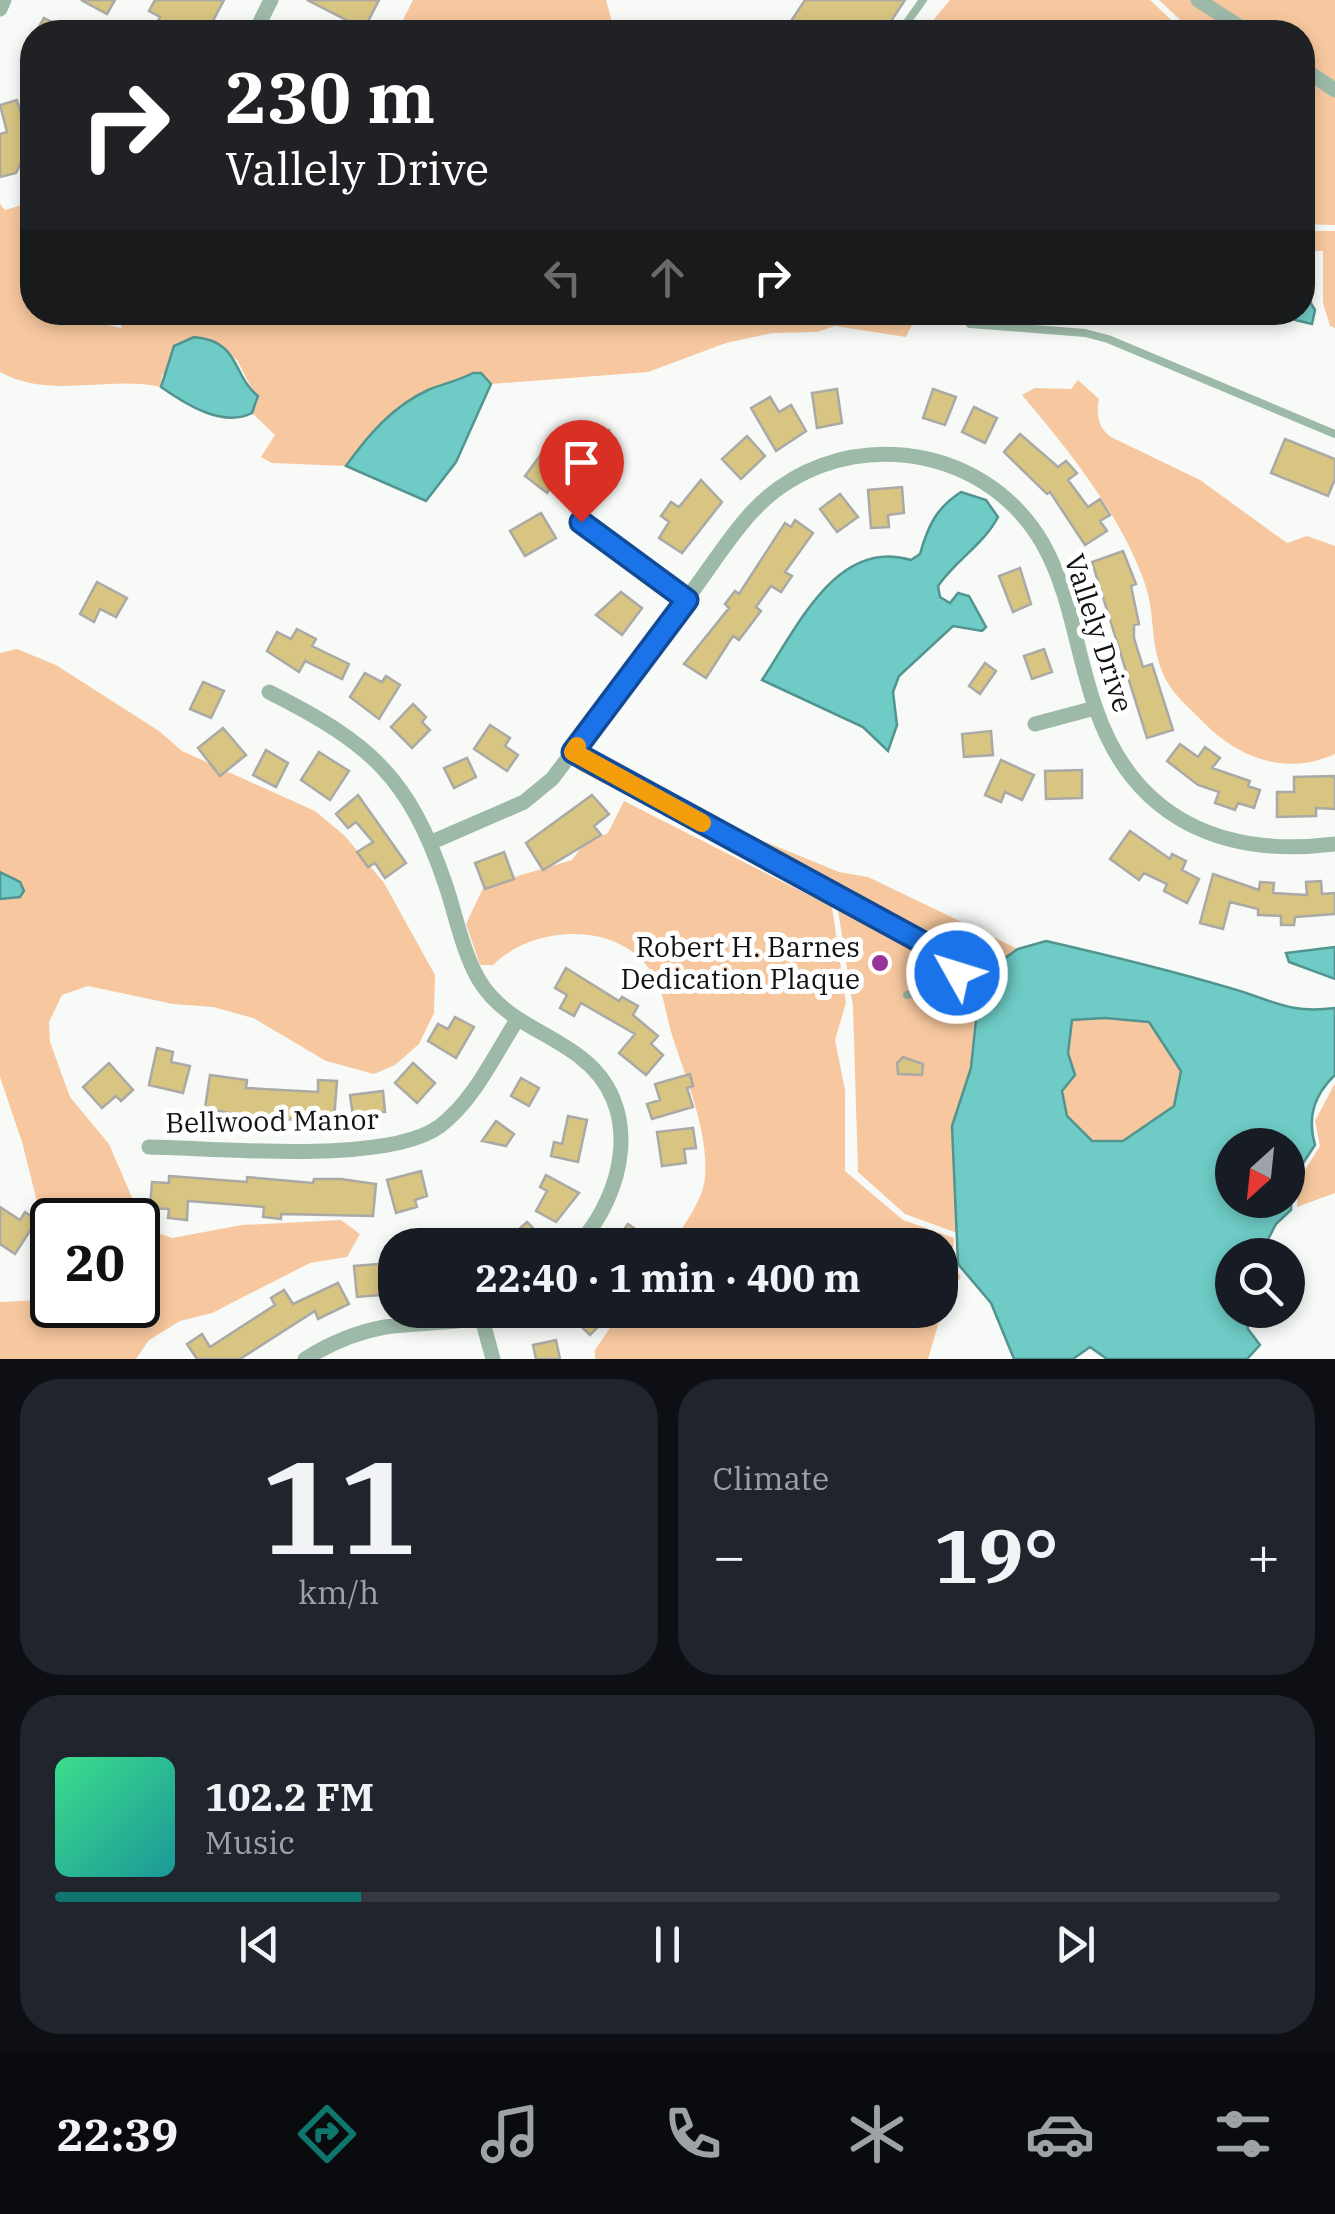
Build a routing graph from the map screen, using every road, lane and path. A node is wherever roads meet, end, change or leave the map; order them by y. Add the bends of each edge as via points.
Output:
1 (4, 0) edge
2 (1198, 0) edge
3 (0, 9) edge
4 (1229, 20) edge
5 (983, 325) edge
6 (1335, 434) edge
7 (581, 522) dead end
8 (687, 600) junction
9 (270, 692) dead end
10 (1095, 708) junction
11 (1035, 724) dead end
12 (573, 752) junction
13 (432, 842) junction
14 (1335, 844) edge
15 (906, 995) dead end
16 (517, 1020) junction
17 (150, 1147) dead end
18 (589, 1228) edge
19 (382, 1328) edge
20 (484, 1328) edge
21 (312, 1357) edge
22 (492, 1359) edge

1 - 3 street
2 - 4 street
5 - 6 lane via 1108,339
7 - 8 street
8 - 10 street, Vallely Drive via 753,511 796,475 861,453 928,458 992,489 1042,541 1066,592
8 - 12 street, Vallely Drive
9 - 13 street via 372,754 407,795
10 - 11 street
10 - 14 street, Vallely Drive via 1114,753 1145,793 1186,824 1230,843 1296,849
12 - 13 street, Vallely Drive via 524,802
12 - 15 lane via 940,952 958,969 938,989
13 - 16 street via 476,976
16 - 17 street, Bellwood Manor via 460,1108 408,1142 370,1149
16 - 18 street via 600,1075 620,1115 623,1154 609,1199
19 - 21 street
20 - 22 street

